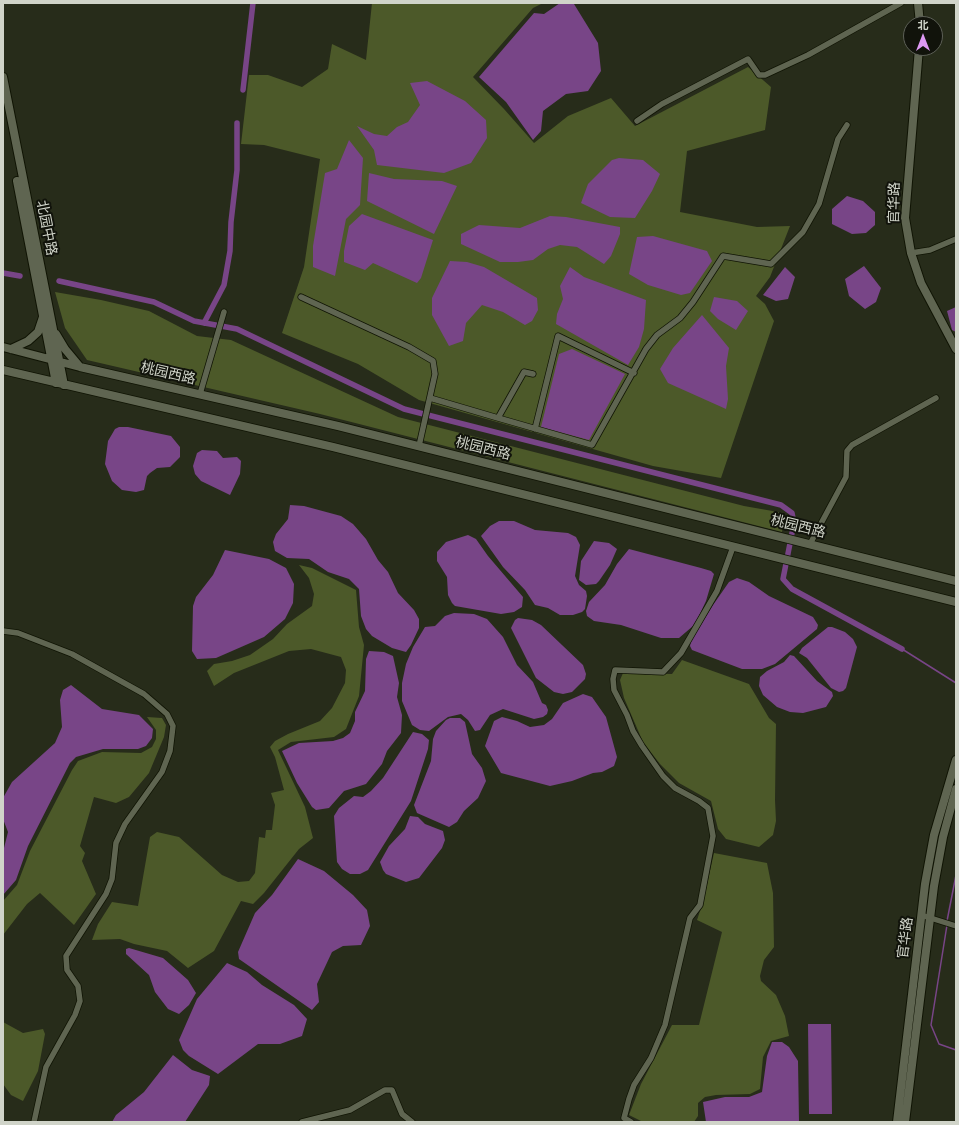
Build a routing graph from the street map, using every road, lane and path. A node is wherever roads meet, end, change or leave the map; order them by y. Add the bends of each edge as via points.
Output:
1 (901, 3) edge
2 (918, 3) edge
3 (919, 16) edge
4 (917, 56) edge
5 (3, 77) edge
6 (3, 106) edge
7 (637, 121) dead end
8 (847, 125) dead end
9 (956, 239) edge
10 (911, 253) junction
11 (301, 297) dead end
12 (224, 312) dead end
13 (43, 316) junction
14 (52, 326) junction
15 (7, 348) edge
16 (956, 349) edge
17 (55, 361) junction
18 (80, 367) junction
19 (3, 370) edge
20 (634, 373) junction
21 (533, 374) dead end
22 (60, 384) junction
23 (200, 394) junction
24 (430, 398) junction
25 (936, 398) dead end
26 (498, 418) junction
27 (535, 429) junction
28 (419, 446) junction
29 (806, 543) junction
30 (733, 547) junction
31 (954, 580) edge
32 (946, 599) junction
33 (956, 602) edge
34 (956, 606) edge
35 (3, 631) edge
36 (956, 760) edge
37 (956, 789) edge
38 (953, 809) edge
39 (922, 916) junction
40 (930, 918) junction
41 (954, 925) edge
42 (34, 1122) edge
43 (302, 1122) edge
44 (412, 1122) edge
45 (631, 1122) edge
46 (897, 1122) edge
47 (905, 1122) edge

1 - 7 street via 765,76 759,75 748,59 668,100
2 - 3 main road
4 - 10 main road, 官华路 via 905,218
5 - 14 main road, 北园中路
6 - 13 main road, 北园中路
8 - 20 street via 838,139 818,204 803,232 770,264 723,256 680,318 657,335 646,349
9 - 10 street via 930,250
10 - 16 main road, 官华路 via 922,283
11 - 24 street via 409,347 433,361 435,374
12 - 23 street
13 - 15 main road via 38,332 28,341
13 - 17 main road, 北园中路
14 - 17 main road, 北园中路
14 - 18 main road via 65,349
15 - 17 main road, 桃园西路
17 - 18 main road, 桃园西路
17 - 22 main road, 北园中路
18 - 23 main road, 桃园西路
19 - 22 main road
20 - 27 street via 592,445
20 - 27 street via 558,336
21 - 26 street via 524,372
22 - 30 main road via 333,447
23 - 28 main road, 桃园西路
24 - 26 street
24 - 28 street
25 - 29 street via 852,445 847,451 846,477
26 - 27 street
28 - 29 main road, 桃园西路
29 - 31 main road, 桃园西路
30 - 32 main road
30 - 45 street via 717,591 681,653 663,672 615,670 613,679 614,690 632,731 663,776 675,788 708,808 714,836 700,905 690,918 665,1026 629,1099 624,1118
32 - 33 main road
32 - 34 main road
35 - 42 street via 72,654 144,694 167,714 173,726 170,751 162,772 125,824 116,843 112,880 106,894 66,956 67,970 78,986 80,1001 76,1015 46,1066
36 - 39 main road, 官华路 via 934,835
37 - 38 main road, 官华路
38 - 40 main road, 官华路 via 938,865
39 - 40 street
39 - 46 main road, 官华路
40 - 41 street
40 - 47 main road, 官华路
43 - 44 street via 350,1110 385,1090 392,1090 402,1114

